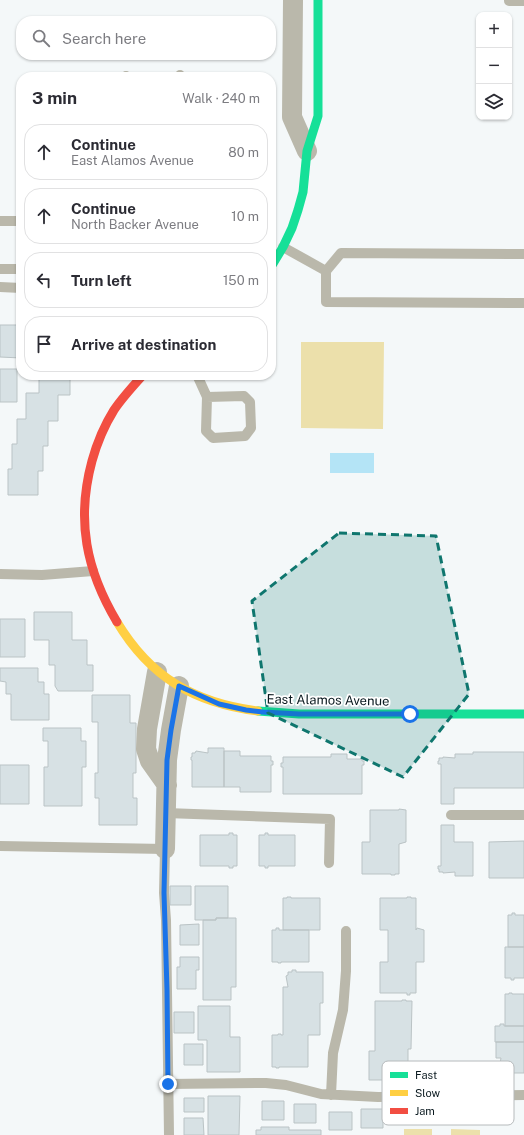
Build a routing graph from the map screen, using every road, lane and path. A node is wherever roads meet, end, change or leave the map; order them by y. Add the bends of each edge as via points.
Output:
1 (293, 0) edge
2 (318, 0) edge
3 (509, 1) dead end
4 (524, 1) edge
5 (307, 152) junction
6 (0, 221) edge
7 (16, 221) edge
8 (283, 247) junction
9 (524, 254) edge
10 (276, 259) edge
11 (0, 269) edge
12 (16, 269) edge
13 (326, 271) junction
14 (0, 287) edge
15 (16, 288) edge
16 (524, 304) edge
17 (139, 380) edge
18 (199, 380) edge
19 (207, 397) junction
20 (93, 571) junction
21 (0, 574) edge
22 (157, 672) junction
23 (179, 686) junction
24 (524, 714) edge
25 (166, 785) junction
26 (166, 813) junction
27 (451, 815) dead end
28 (524, 815) edge
29 (0, 846) edge
30 (165, 848) junction
31 (329, 863) dead end
32 (346, 931) dead end
33 (168, 1084) junction
34 (331, 1095) junction
35 (514, 1095) edge
36 (524, 1095) edge
37 (382, 1097) edge
38 (169, 1135) edge

1 - 5 street via 292,117
2 - 5 street via 318,116
3 - 4 lane
5 - 8 street via 303,192
6 - 7 lane
8 - 10 street
8 - 13 lane
9 - 13 lane via 341,253
11 - 12 lane
13 - 16 lane via 326,302
14 - 15 lane
17 - 20 street, East Alamos Avenue via 114,410 100,436 89,467 83,521
18 - 19 lane
19 - 19 lane via 244,396 250,402 251,428 245,436 213,438 206,431
20 - 21 lane via 42,575
20 - 22 street, East Alamos Avenue via 106,604 124,635
22 - 23 street, East Alamos Avenue
22 - 25 street via 146,749 150,761
23 - 24 street, East Alamos Avenue via 230,707 281,713
23 - 25 street via 169,742
25 - 26 street
26 - 30 street
26 - 31 lane via 330,819
27 - 28 lane
29 - 30 lane
30 - 33 lane
32 - 34 lane via 343,1010 333,1053
33 - 34 lane via 266,1083
33 - 38 lane
34 - 37 lane
35 - 36 lane

